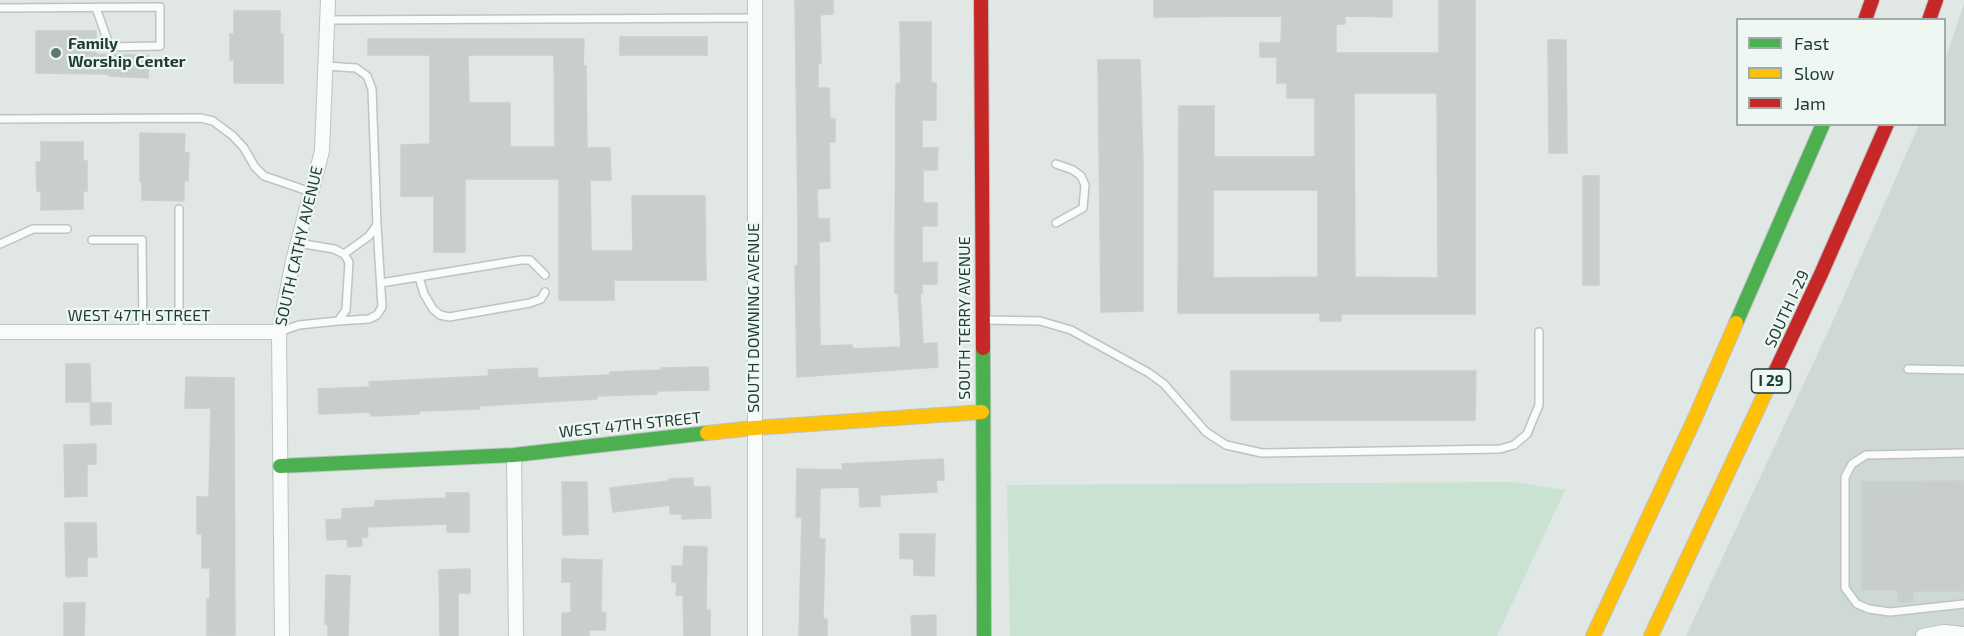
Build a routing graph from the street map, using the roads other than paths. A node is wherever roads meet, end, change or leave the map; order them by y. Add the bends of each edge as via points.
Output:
1 (328, 0) edge
2 (755, 0) edge
3 (981, 0) edge
4 (1872, 0) edge
5 (1936, 0) edge
6 (0, 8) edge
7 (96, 8) junction
8 (755, 18) junction
9 (1866, 18) edge
10 (1930, 18) edge
11 (328, 20) junction
12 (326, 66) junction
13 (0, 119) edge
14 (1822, 126) edge
15 (1886, 126) edge
16 (1056, 164) dead end
17 (311, 192) junction
18 (179, 209) dead end
19 (1056, 223) dead end
20 (377, 225) junction
21 (67, 229) dead end
22 (92, 240) dead end
23 (298, 243) junction
24 (0, 244) edge
25 (344, 254) junction
26 (544, 275) dead end
27 (419, 277) junction
28 (381, 283) junction
29 (545, 292) dead end
30 (982, 320) junction
31 (338, 321) junction
32 (0, 332) edge
33 (143, 332) junction
34 (179, 332) junction
35 (279, 332) junction
36 (1539, 332) dead end
37 (1908, 369) dead end
38 (1964, 370) edge
39 (982, 412) junction
40 (754, 428) junction
41 (1964, 453) edge
42 (514, 454) junction
43 (280, 466) junction
44 (1964, 604) edge
45 (1964, 634) edge
46 (282, 636) edge
47 (516, 636) edge
48 (755, 636) edge
49 (984, 636) edge
50 (1593, 636) edge
51 (1651, 636) edge
52 (1923, 636) edge

1 - 11 street, SOUTH CATHY AVENUE
2 - 8 street, SOUTH DOWNING AVENUE
3 - 30 main road, SOUTH TERRY AVENUE
4 - 9 main road
5 - 10 main road
6 - 7 lane
7 - 7 lane via 160,7 160,46 110,47
8 - 11 lane
8 - 40 street, SOUTH DOWNING AVENUE
11 - 12 street, SOUTH CATHY AVENUE
12 - 17 street, SOUTH CATHY AVENUE via 322,151
12 - 20 lane via 356,68 367,76 372,89
13 - 17 lane via 201,118 213,121 239,142 264,176
14 - 50 main road via 1695,418
15 - 51 main road, SOUTH I-29 / I 29
16 - 19 lane via 1073,170 1085,185 1083,208
17 - 23 street, SOUTH CATHY AVENUE
18 - 34 lane
20 - 25 lane
20 - 28 lane
21 - 24 lane via 33,229
22 - 33 lane via 142,240
23 - 25 lane
23 - 35 street, SOUTH CATHY AVENUE
25 - 31 lane via 349,262 348,296 346,310
26 - 27 lane via 530,260 521,260
27 - 28 lane
27 - 29 lane via 433,309 449,317 530,303
28 - 31 lane via 382,307 377,315
30 - 36 lane via 1040,321 1071,330 1164,384 1206,432 1226,445 1262,453 1500,449 1514,445 1527,434 1539,405
30 - 39 main road, SOUTH TERRY AVENUE
31 - 35 lane via 299,325
32 - 33 street, WEST 47TH STREET
33 - 34 street, WEST 47TH STREET
34 - 35 street, WEST 47TH STREET
35 - 43 street, SOUTH CATHY AVENUE
37 - 38 lane
39 - 40 main road, WEST 47TH STREET
39 - 49 main road, SOUTH TERRY AVENUE
40 - 42 main road, WEST 47TH STREET
40 - 48 street, SOUTH DOWNING AVENUE
41 - 44 lane via 1866,454 1852,464 1845,477 1845,588 1857,604 1890,612
42 - 43 main road, WEST 47TH STREET
42 - 47 street
43 - 46 street, SOUTH CATHY AVENUE
45 - 52 street

